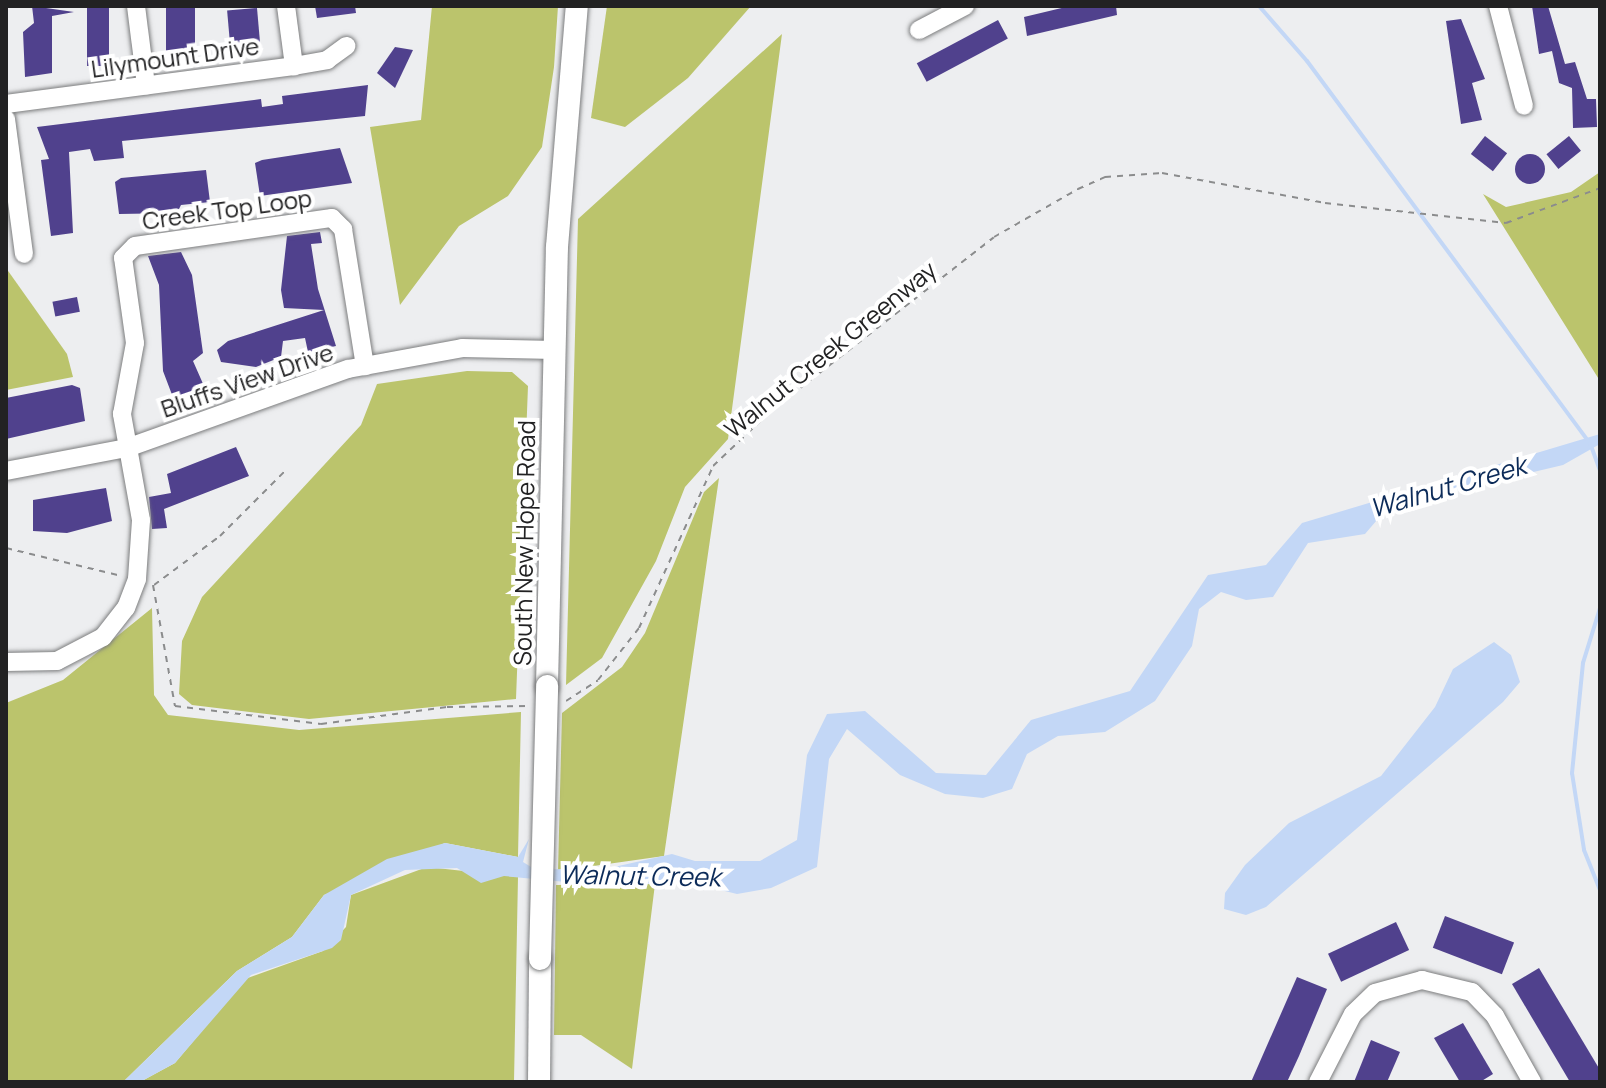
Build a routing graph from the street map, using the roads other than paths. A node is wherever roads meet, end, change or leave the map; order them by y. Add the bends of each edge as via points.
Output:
1 (136, 6) edge
2 (286, 6) edge
3 (577, 6) edge
4 (965, 6) edge
5 (1498, 6) edge
6 (919, 30) dead end
7 (346, 46) dead end
8 (294, 66) junction
9 (146, 85) junction
10 (6, 104) edge
11 (1524, 106) dead end
12 (6, 119) edge
13 (10, 173) edge
14 (24, 254) dead end
15 (555, 350) junction
16 (365, 366) junction
17 (127, 448) junction
18 (6, 471) edge
19 (6, 662) edge
20 (539, 1082) edge
21 (1318, 1082) edge
22 (1532, 1082) edge

1 - 9 street
2 - 8 street
3 - 15 main road, South New Hope Road
4 - 6 street
5 - 11 street
7 - 8 street, Lilymount Drive via 327,60
8 - 9 street, Lilymount Drive
9 - 10 street, Lilymount Drive
12 - 13 street
13 - 14 street
15 - 16 street, Bluffs View Drive via 462,348
15 - 20 main road, South New Hope Road, bridge
16 - 17 street, Bluffs View Drive via 288,385
16 - 17 street, Creek Top Loop via 343,229 332,218 135,246 123,258 135,343 122,414
17 - 18 street, Bluffs View Drive
17 - 19 street via 143,540 126,608 103,637 71,655
21 - 22 street via 1353,1014 1375,993 1422,980 1472,992

